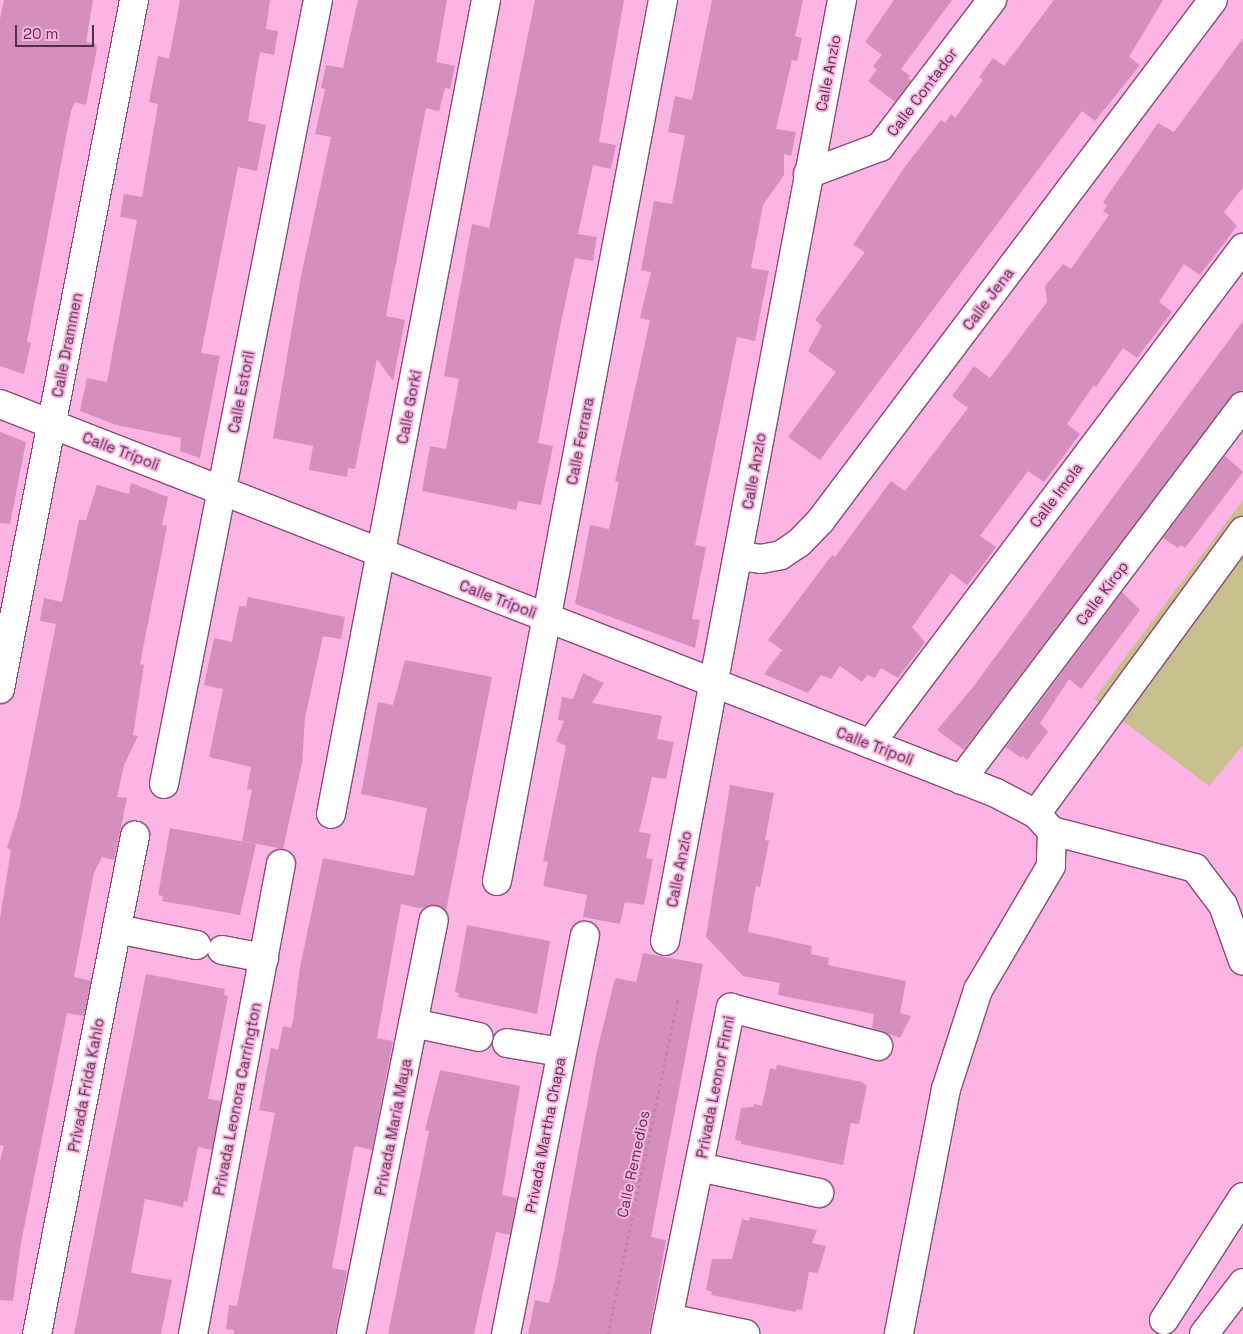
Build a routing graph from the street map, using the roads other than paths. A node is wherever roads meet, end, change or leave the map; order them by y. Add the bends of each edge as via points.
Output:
1 (134, 0) edge
2 (318, 0) edge
3 (486, 0) edge
4 (663, 0) edge
5 (842, 0) edge
6 (992, 0) edge
7 (1213, 0) edge
8 (808, 174) junction
9 (1243, 248) edge
10 (0, 404) edge
11 (1243, 406) edge
12 (52, 424) junction
13 (222, 490) junction
14 (1243, 531) edge
15 (381, 553) junction
16 (738, 556) junction
17 (546, 618) junction
18 (714, 683) junction
19 (0, 689) edge
20 (870, 744) junction
21 (961, 780) junction
22 (164, 784) dead end
23 (331, 814) dead end
24 (1044, 823) junction
25 (135, 836) dead end
26 (281, 864) dead end
27 (497, 881) dead end
28 (434, 920) dead end
29 (117, 929) junction
30 (585, 936) dead end
31 (665, 941) dead end
32 (264, 958) junction
33 (1243, 961) edge
34 (413, 1023) junction
35 (478, 1037) dead end
36 (507, 1043) dead end
37 (878, 1046) dead end
38 (561, 1052) junction
39 (699, 1167) junction
40 (819, 1193) dead end
41 (1243, 1197) edge
42 (1243, 1282) edge
43 (1164, 1320) dead end
44 (666, 1326) edge
45 (37, 1334) edge
46 (193, 1334) edge
47 (351, 1334) edge
48 (506, 1334) edge
49 (745, 1334) edge
50 (899, 1334) edge
51 (1204, 1334) edge

1 - 12 street, Calle Drammen
2 - 13 street, Calle Estoril
3 - 15 street, Calle Gorki
4 - 17 street, Calle Ferrara
5 - 8 street, Calle Anzio
6 - 8 street, Calle Contador via 880,147
7 - 16 street, Calle Jena via 821,520 799,543 781,555 761,559
8 - 16 street, Calle Anzio
9 - 20 street, Calle Imola
10 - 12 street, Calle Trípoli
11 - 21 street, Calle Kirop
12 - 13 street, Calle Trípoli
12 - 19 street, Calle Drammen
13 - 15 street, Calle Trípoli
13 - 22 street, Calle Estoril
14 - 24 street
15 - 17 street, Calle Trípoli
15 - 23 street, Calle Gorki
16 - 18 street, Calle Anzio
17 - 18 street, Calle Trípoli
17 - 27 street, Calle Ferrara
18 - 20 street, Calle Trípoli
18 - 31 street, Calle Anzio
20 - 21 street, Calle Trípoli
21 - 24 street, Calle Trípoli via 996,793
24 - 33 street, Calle Trípoli via 1195,868 1222,905
24 - 50 street via 1051,866 978,990 946,1089
25 - 29 street, Privada Frida Kahlo
26 - 32 street, Privada Leonora Carrington
28 - 34 street, Privada María Maya
29 - 32 street
29 - 45 street, Privada Frida Kahlo
30 - 38 street, Privada Martha Chapa
32 - 46 street, Privada Leonora Carrington
34 - 35 street
34 - 47 street, Privada María Maya
36 - 38 street
37 - 39 street, Privada Leonor Finni via 731,1008
38 - 48 street, Privada Martha Chapa
39 - 40 street, Privada Leonor Finni
39 - 44 street, Privada Leonor Finni
41 - 43 street
42 - 51 street
44 - 49 street, Privada Leonor Finni

